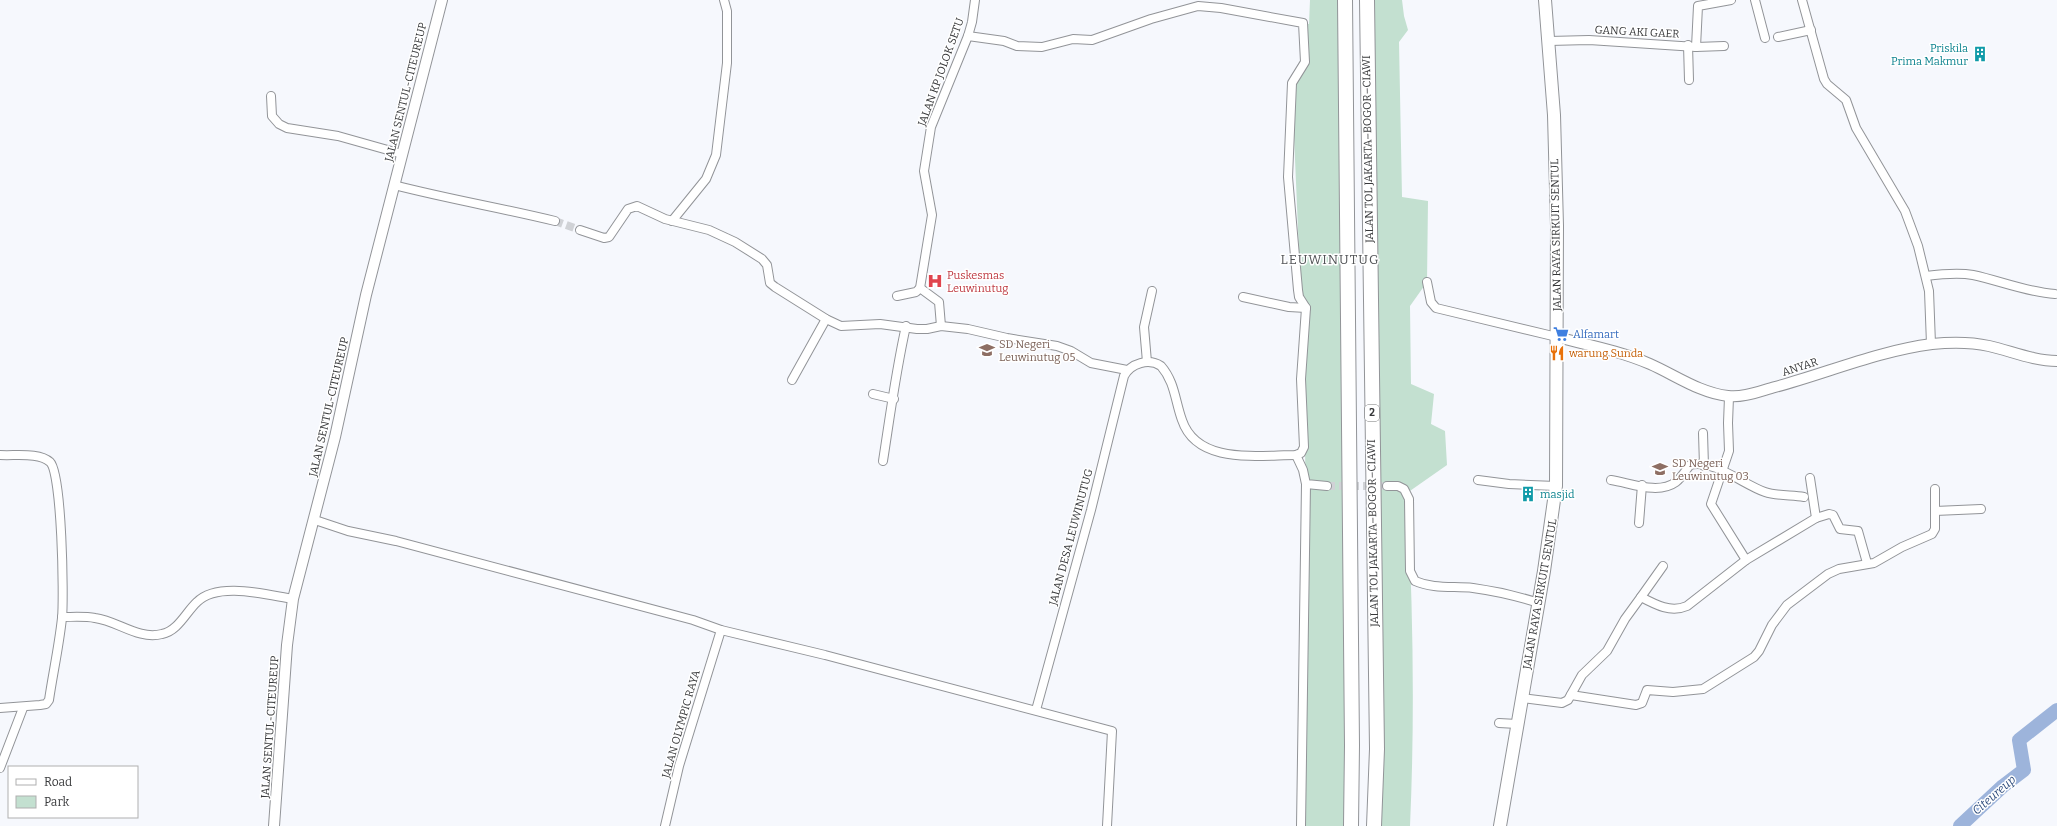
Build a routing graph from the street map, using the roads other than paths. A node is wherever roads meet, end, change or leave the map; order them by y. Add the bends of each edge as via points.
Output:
1 (442, 0) edge
2 (724, 0) edge
3 (975, 0) edge
4 (1345, 0) edge
5 (1366, 0) edge
6 (1545, 0) edge
7 (1731, 0) edge
8 (1755, 0) edge
9 (1802, 0) edge
10 (1198, 3) edge
11 (1811, 30) junction
12 (968, 36) junction
13 (1778, 37) dead end
14 (1765, 38) dead end
15 (1549, 41) junction
16 (1692, 46) junction
17 (1724, 46) dead end
18 (1689, 80) dead end
19 (270, 96) dead end
20 (402, 154) junction
21 (394, 185) junction
22 (672, 220) junction
23 (555, 221) tunnel mouth
24 (580, 230) tunnel mouth
25 (1926, 276) junction
26 (1427, 282) dead end
27 (918, 290) junction
28 (1152, 291) dead end
29 (2055, 294) dead end
30 (897, 296) dead end
31 (1243, 297) dead end
32 (1306, 308) junction
33 (826, 319) junction
34 (906, 326) junction
35 (941, 326) junction
36 (1557, 337) junction
37 (1931, 344) junction
38 (2057, 361) edge
39 (1147, 362) junction
40 (1127, 370) junction
41 (792, 380) dead end
42 (873, 394) dead end
43 (1729, 397) junction
44 (894, 399) junction
45 (1704, 433) dead end
46 (0, 455) edge
47 (1296, 455) junction
48 (883, 461) dead end
49 (1704, 466) junction
50 (1723, 472) junction
51 (1810, 478) dead end
52 (1478, 480) dead end
53 (1611, 480) dead end
54 (1306, 484) junction
55 (1642, 485) junction
56 (1327, 486) tunnel mouth
57 (1387, 486) tunnel mouth
58 (1556, 486) junction
59 (1935, 489) dead end
60 (1804, 497) dead end
61 (1981, 509) dead end
62 (1935, 511) junction
63 (1816, 518) junction
64 (315, 520) junction
65 (1639, 523) dead end
66 (1746, 560) junction
67 (1867, 563) junction
68 (1662, 566) dead end
69 (1641, 597) junction
70 (294, 599) junction
71 (1539, 603) junction
72 (62, 617) junction
73 (721, 630) junction
74 (1572, 695) junction
75 (1522, 698) junction
76 (0, 708) edge
77 (23, 708) junction
78 (1036, 710) junction
79 (1499, 723) dead end
80 (1517, 724) junction
81 (0, 768) edge
82 (274, 826) edge
83 (665, 826) edge
84 (1107, 826) edge
85 (1301, 826) edge
86 (1351, 826) edge
87 (1374, 826) edge
88 (1500, 826) edge

1 - 20 street, JALAN SENTUL-CITEUREUP
2 - 22 street via 727,11 727,63 716,155 706,179
3 - 12 street, JALAN KP JOLOK SETU
4 - 86 highway, JALAN TOL JAKARTA–BOGOR–CIAWI / 2
5 - 87 highway, JALAN TOL JAKARTA–BOGOR–CIAWI / 2 via 1377,749
6 - 15 main road, JALAN RAYA SIRKUIT SENTUL
7 - 16 street via 1698,6
8 - 14 street
9 - 11 street
10 - 12 street via 1098,39 1073,39 1042,47 1017,46
10 - 32 street via 1303,23 1305,62 1292,83 1288,177 1298,290
11 - 13 street
11 - 25 street via 1824,79 1846,100 1859,134 1905,211
12 - 27 street, JALAN KP JOLOK SETU via 931,127 924,172 932,215
15 - 16 street, GANG AKI GAER
15 - 36 main road, JALAN RAYA SIRKUIT SENTUL via 1557,226
16 - 17 street, GANG AKI GAER
16 - 18 street
19 - 20 street via 272,116 283,126 338,136
20 - 21 street, JALAN SENTUL-CITEUREUP
21 - 23 street
21 - 64 street, JALAN SENTUL-CITEUREUP via 366,295
22 - 24 street via 637,206 628,209 608,237
22 - 33 street via 709,230 749,250 767,265 770,283
25 - 29 street via 1972,275 2036,292
25 - 37 street
26 - 36 street via 1430,298 1436,308
27 - 30 street
27 - 35 street via 939,302
28 - 39 street via 1144,327
31 - 32 street
32 - 47 street via 1301,379 1304,447 1301,453
33 - 34 street via 841,326
33 - 41 street
34 - 35 street via 927,329
34 - 44 street via 897,365
35 - 40 street via 1057,346 1091,363
36 - 43 street, ANYAR via 1624,354 1701,389
36 - 58 main road, JALAN RAYA SIRKUIT SENTUL
37 - 38 street, ANYAR via 1978,344
37 - 43 street, ANYAR via 1883,354 1789,383
39 - 40 street
39 - 47 street via 1156,363 1166,371 1176,394 1182,422 1192,437 1206,448 1224,453
40 - 78 street, JALAN DESA LEUWINUTUG
42 - 44 street
43 - 50 street via 1729,451
44 - 48 street
45 - 49 street
46 - 72 street via 40,456 54,467 60,506
47 - 54 street
49 - 50 street
49 - 55 street via 1690,465 1675,482 1662,488 1647,488
50 - 60 street via 1765,492
50 - 66 street via 1711,504
51 - 63 street
52 - 58 street
53 - 55 street
54 - 56 street
54 - 85 street
55 - 65 street
57 - 71 street via 1404,489 1409,499 1410,571 1415,581 1430,586 1506,593
58 - 71 main road, JALAN RAYA SIRKUIT SENTUL
59 - 62 street
61 - 62 street
62 - 67 street via 1935,529 1932,534 1881,560
63 - 66 street
63 - 67 street via 1833,515 1840,529 1858,531
64 - 70 street, JALAN SENTUL-CITEUREUP
64 - 73 street via 693,620
66 - 69 street via 1687,606 1678,610
67 - 74 street via 1832,572 1787,605 1754,657 1703,689 1673,692 1647,690 1642,703 1636,705
68 - 69 street
69 - 74 street via 1607,651 1582,675
70 - 72 street via 216,591 197,602 172,631 161,635 141,634 95,618
70 - 82 street, JALAN SENTUL-CITEUREUP via 287,645
71 - 75 main road, JALAN RAYA SIRKUIT SENTUL
72 - 77 street via 49,700 46,704
73 - 78 street
73 - 83 street, JALAN OLYMPIC RAYA via 681,760
74 - 75 street via 1562,703
75 - 80 main road, JALAN RAYA SIRKUIT SENTUL
76 - 77 street
77 - 81 street
78 - 84 street via 1112,731
79 - 80 street
80 - 88 main road, JALAN RAYA SIRKUIT SENTUL

